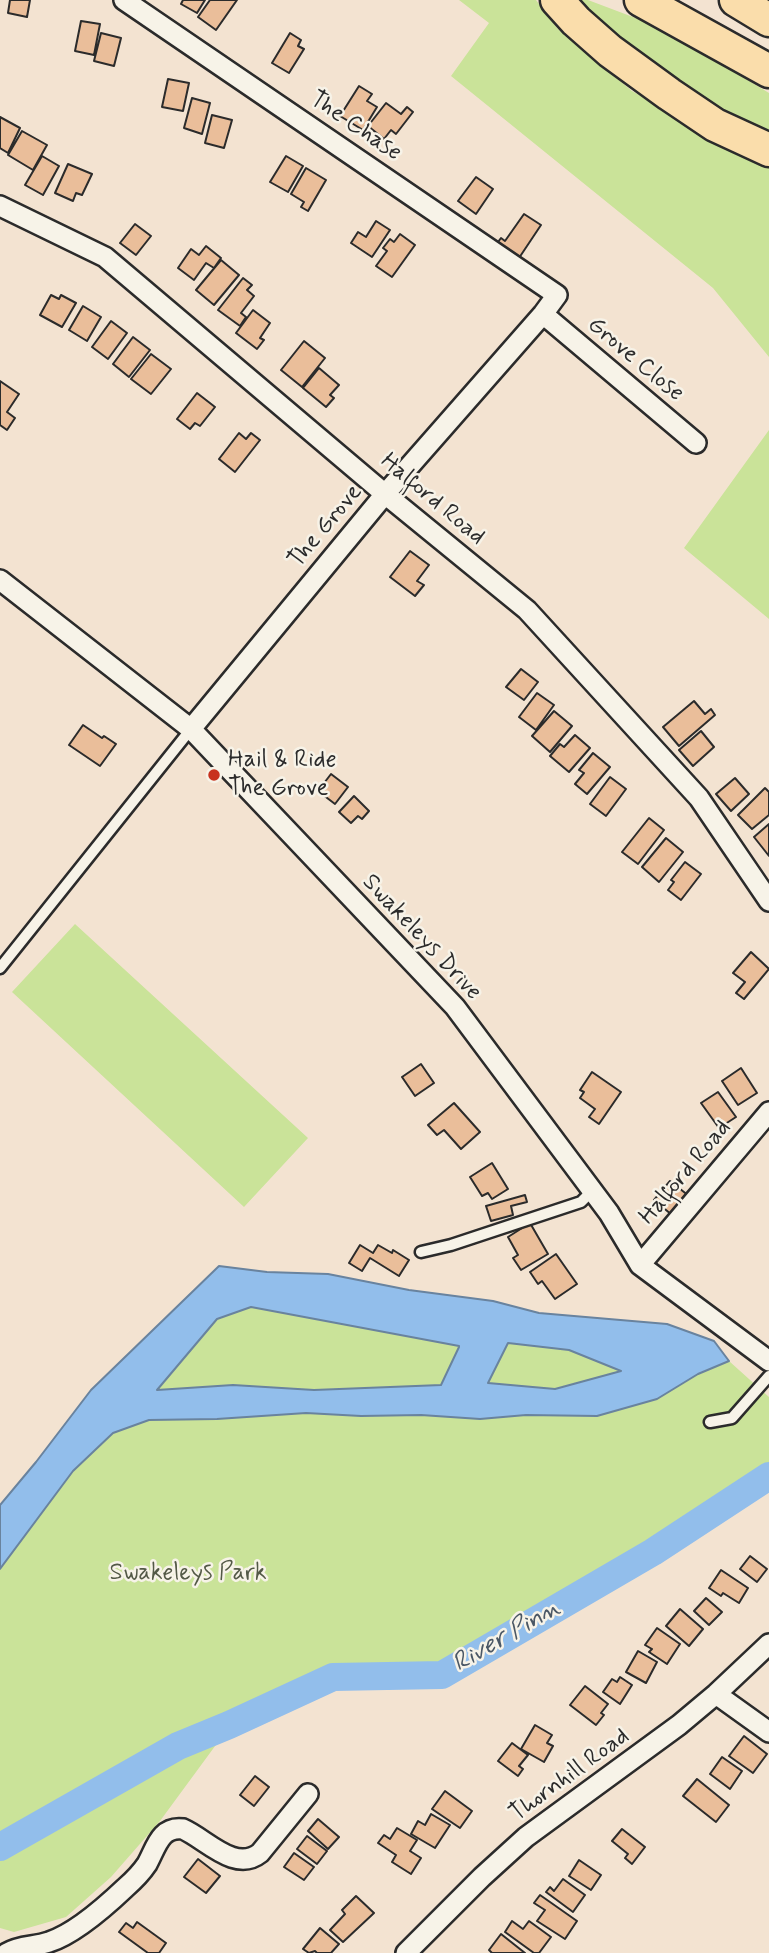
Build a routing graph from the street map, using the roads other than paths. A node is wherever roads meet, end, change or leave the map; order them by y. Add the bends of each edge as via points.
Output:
1 (124, 0) edge
2 (557, 0) edge
3 (641, 0) edge
4 (736, 0) edge
5 (769, 20) edge
6 (769, 71) edge
7 (769, 150) edge
8 (0, 206) edge
9 (557, 295) joint
10 (543, 314) junction
11 (696, 443) dead end
12 (385, 494) junction
13 (0, 580) edge
14 (191, 729) junction
15 (769, 901) edge
16 (0, 968) edge
17 (769, 1112) edge
18 (592, 1191) junction
19 (421, 1252) dead end
20 (640, 1265) junction
21 (769, 1361) edge
22 (769, 1377) edge
23 (710, 1422) dead end
24 (769, 1644) edge
25 (716, 1694) junction
26 (769, 1732) edge
27 (308, 1794) dead end
28 (7, 1953) edge
29 (406, 1953) edge

1 - 9 street, The Chase
2 - 7 highway via 610,51 669,94 715,125
3 - 6 highway
4 - 5 highway
8 - 12 street, Halford Road via 105,257
9 - 10 street, The Grove
10 - 11 street, Grove Close
10 - 12 street, The Grove
12 - 14 street, The Grove
12 - 15 street, Halford Road via 527,610 699,798
13 - 14 street, Swakeleys Drive
14 - 16 lane
14 - 18 street, Swakeleys Drive via 455,1007
17 - 20 street, Halford Road
18 - 19 lane via 581,1202
18 - 20 street, Swakeleys Drive
20 - 21 street, Swakeleys Drive
22 - 23 lane via 732,1418
24 - 25 street, Thornhill Road
25 - 26 street
25 - 29 street, Thornhill Road via 526,1837
27 - 28 street via 260,1853 246,1860 231,1858 183,1829 165,1832 134,1880 77,1928 51,1942

